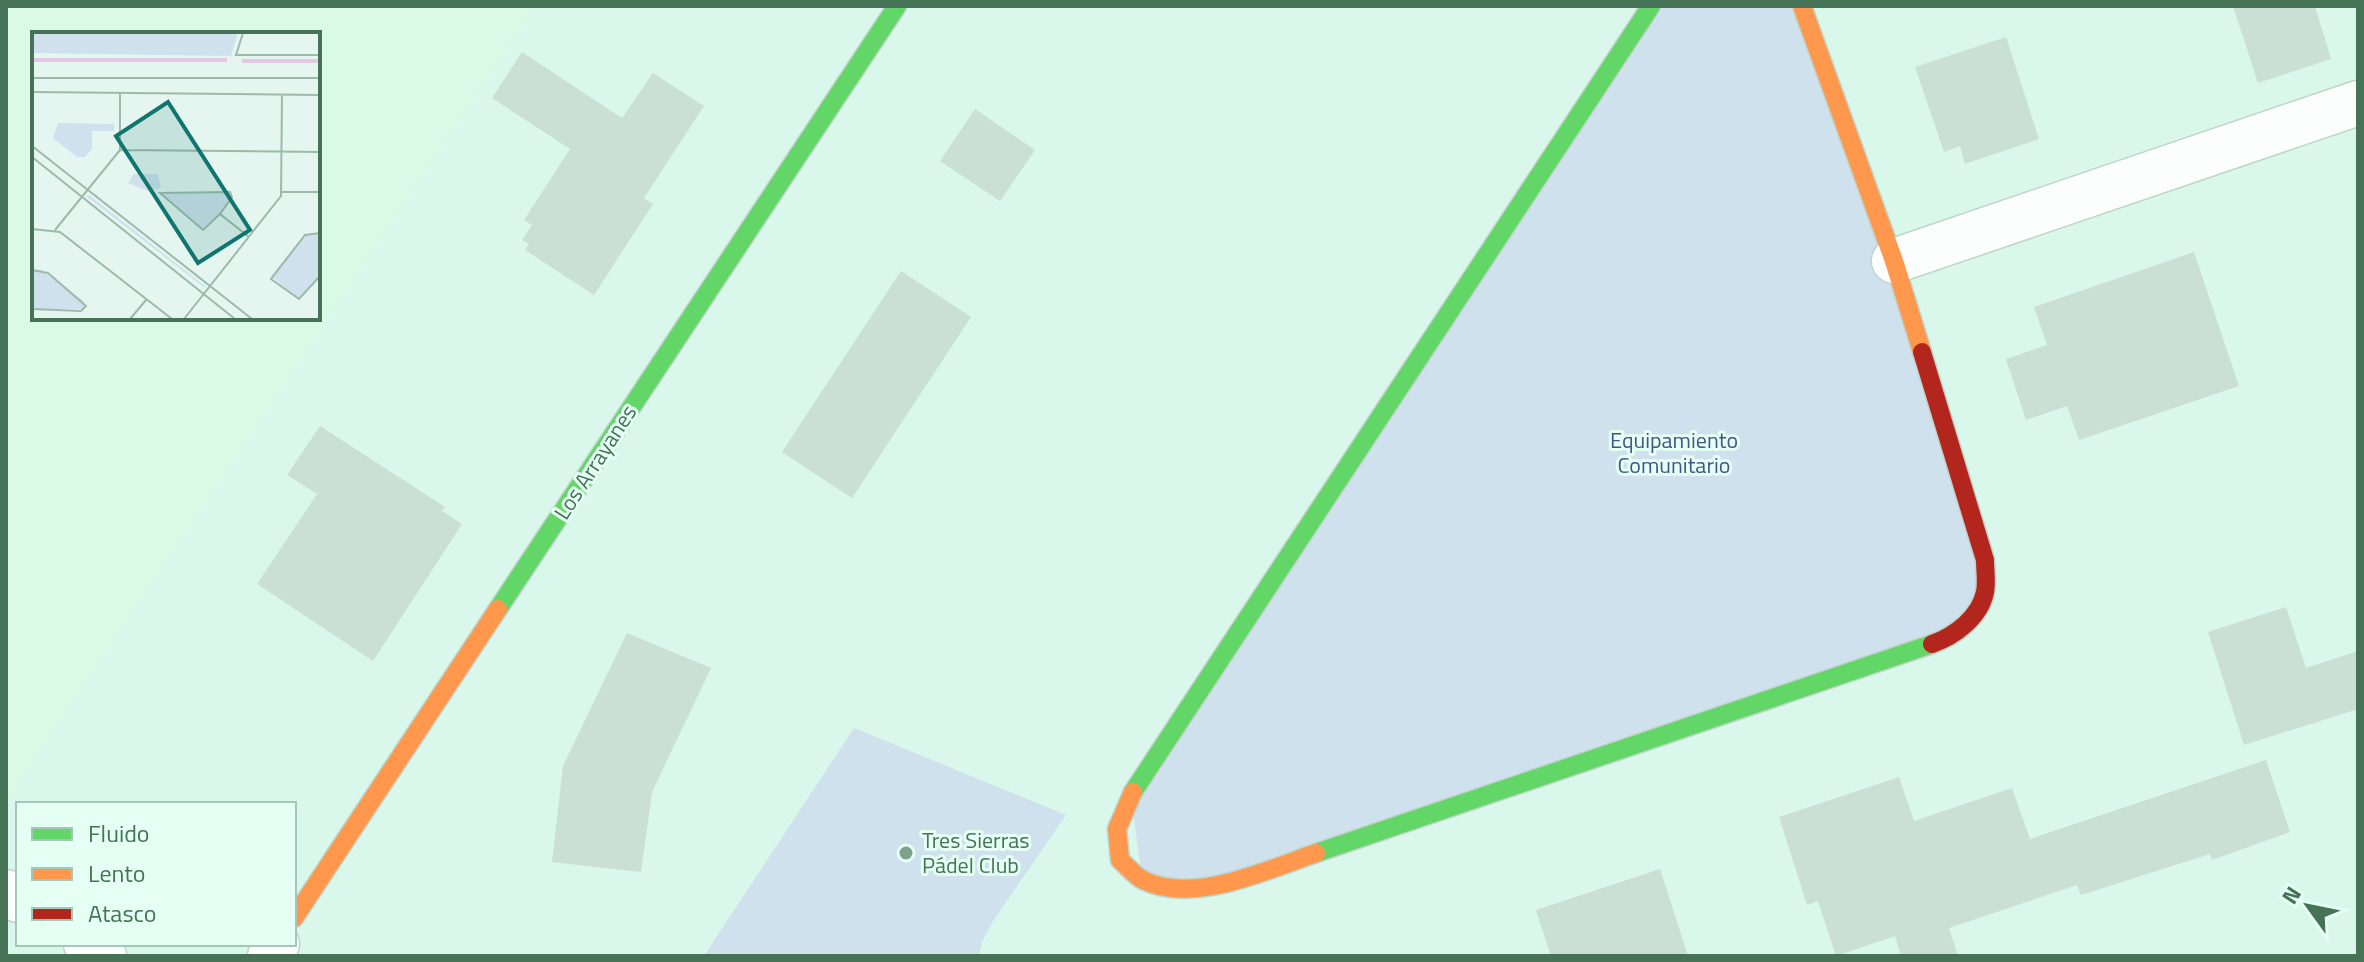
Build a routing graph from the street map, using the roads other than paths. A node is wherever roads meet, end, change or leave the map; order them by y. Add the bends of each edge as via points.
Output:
1 (897, 6) edge
2 (1651, 6) edge
3 (1802, 6) edge
4 (2358, 103) edge
5 (1894, 261) junction
6 (296, 915) edge

1 - 6 street, Los Arrayanes
2 - 5 street via 1131,795 1117,829 1120,860 1142,880 1178,890 1228,883 1941,641 1969,622 1985,593 1985,560
3 - 5 street
4 - 5 street

